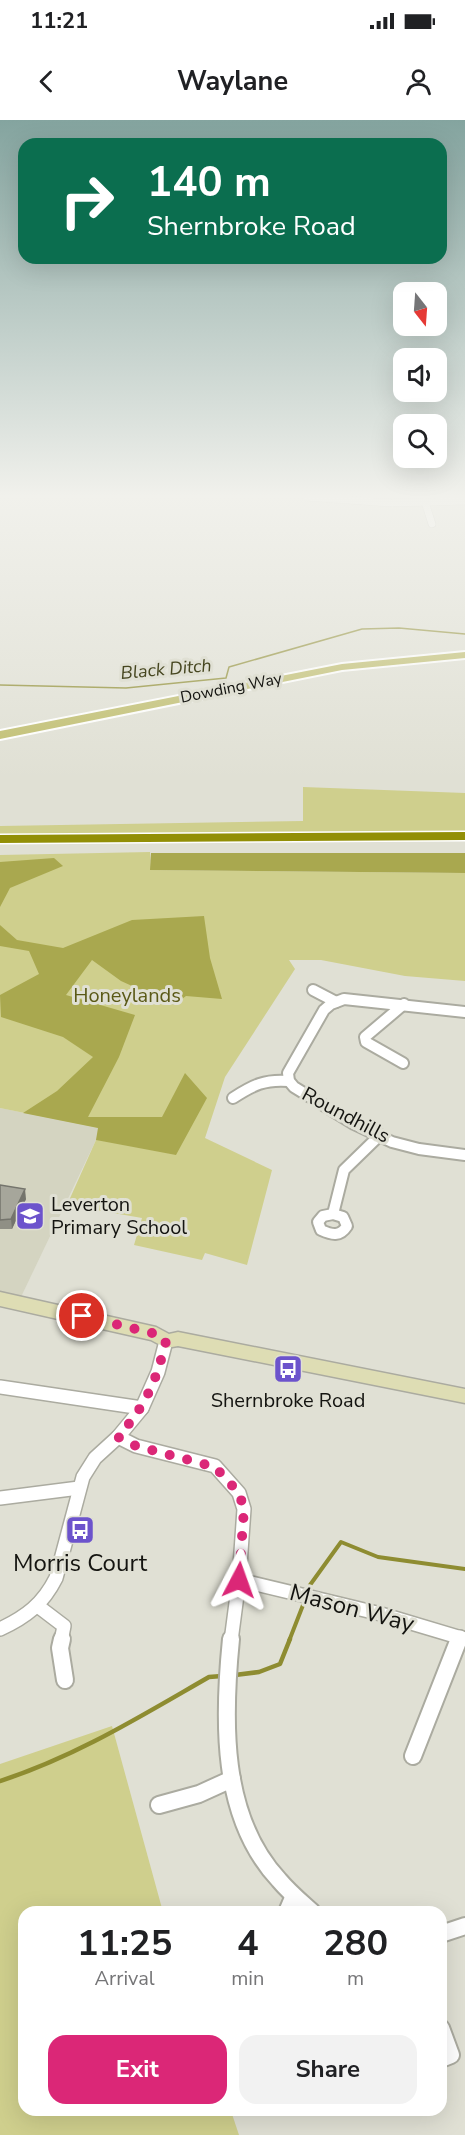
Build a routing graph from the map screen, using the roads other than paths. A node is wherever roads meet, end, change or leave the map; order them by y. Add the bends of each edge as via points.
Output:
1 (465, 656) edge
2 (0, 735) edge
3 (465, 836) edge
4 (0, 839) edge
5 (465, 847) edge
6 (0, 849) edge
7 (313, 990) dead end
8 (336, 1002) junction
9 (404, 1004) junction
10 (465, 1012) edge
11 (403, 1063) dead end
12 (289, 1081) junction
13 (233, 1098) dead end
14 (380, 1135) junction
15 (465, 1155) edge
16 (333, 1214) dead end
17 (0, 1299) edge
18 (166, 1341) junction
19 (0, 1387) edge
20 (465, 1396) edge
21 (142, 1408) junction
22 (118, 1437) junction
23 (79, 1488) junction
24 (0, 1498) edge
25 (239, 1580) junction
26 (39, 1607) junction
27 (0, 1629) edge
28 (463, 1638) edge
29 (65, 1680) dead end
30 (413, 1756) dead end
31 (232, 1779) junction
32 (159, 1805) dead end
33 (290, 1905) edge
34 (465, 1926) edge
35 (447, 1932) edge
36 (447, 2044) edge
37 (447, 2057) edge

1 - 2 main road, Dowding Way via 331,669
3 - 4 highway
5 - 6 highway
7 - 8 street
8 - 9 street via 356,998
8 - 12 street, Roundhills via 324,1010 288,1073
9 - 10 street
9 - 11 street via 365,1037 366,1042
12 - 13 street via 262,1079
12 - 14 street, Roundhills via 352,1122
14 - 15 street, Roundhills via 428,1151
14 - 16 street via 344,1170
17 - 18 street via 156,1334
18 - 20 street via 178,1340
18 - 21 street
19 - 21 street
21 - 22 street
22 - 23 street via 95,1458
22 - 25 street via 136,1446 215,1467 239,1493 244,1509
23 - 24 street
23 - 26 street via 56,1578
25 - 28 street, Mason Way via 354,1606
25 - 31 street via 224,1704
26 - 27 street
26 - 29 street via 64,1626 60,1648
28 - 30 street
31 - 32 street via 199,1794
31 - 33 street via 256,1849
34 - 35 street
36 - 37 street via 451,2055

